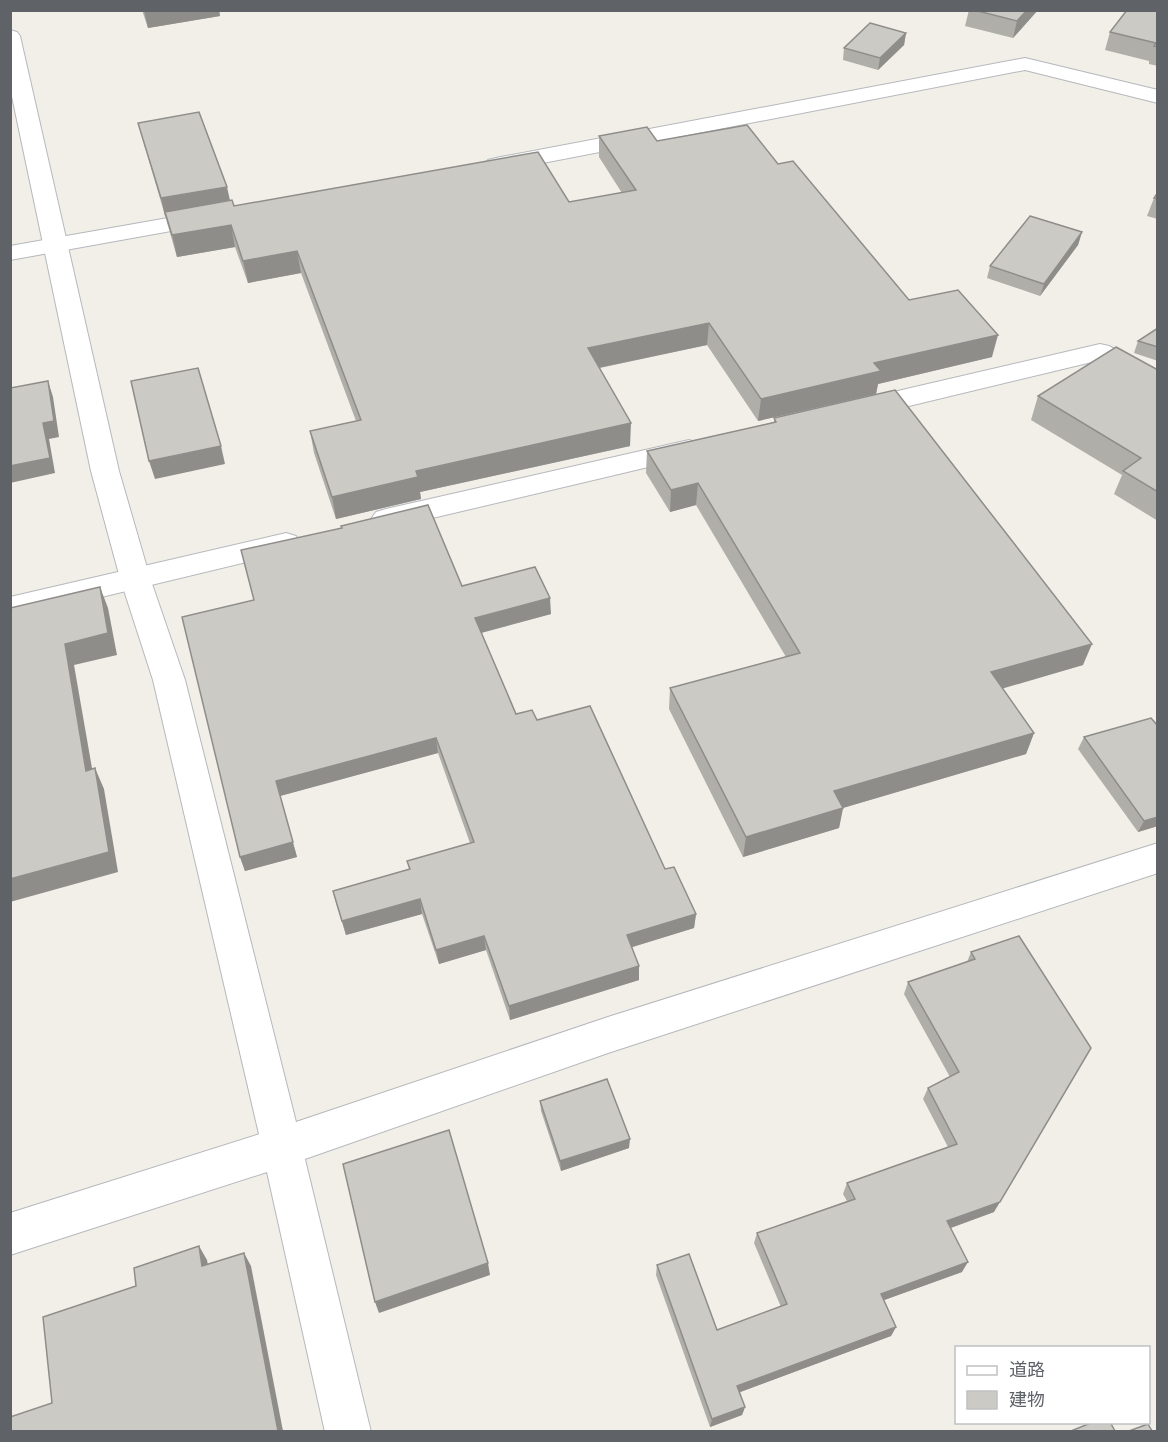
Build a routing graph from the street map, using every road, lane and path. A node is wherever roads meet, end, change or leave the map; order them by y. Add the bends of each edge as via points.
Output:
1 (10, 36) edge
2 (1158, 97) edge
3 (472, 169) edge
4 (229, 214) edge
5 (55, 244) junction
6 (10, 253) edge
7 (1158, 385) edge
8 (833, 415) edge
9 (716, 442) edge
10 (356, 526) edge
11 (309, 537) edge
12 (135, 578) junction
13 (10, 608) edge
14 (1158, 858) edge
15 (282, 1147) junction
16 (10, 1234) edge
17 (348, 1431) edge

1 - 5 street
2 - 3 street via 1025,64
4 - 5 street
5 - 6 street
5 - 12 street via 105,471
7 - 8 street via 1100,352
9 - 10 street
11 - 12 street
12 - 13 street
12 - 15 street via 169,680
14 - 15 street via 608,1035
15 - 16 street
15 - 17 street

